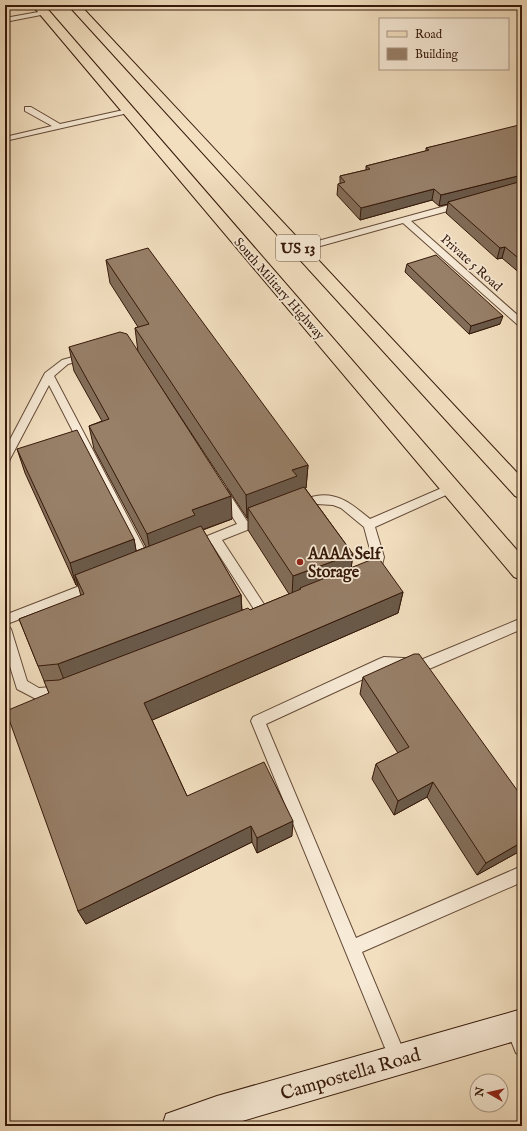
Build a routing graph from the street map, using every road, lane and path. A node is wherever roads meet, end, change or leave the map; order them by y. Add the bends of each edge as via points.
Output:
1 (74, 5) edge
2 (41, 9) edge
3 (5, 20) edge
4 (28, 109) dead end
5 (128, 111) junction
6 (59, 127) junction
7 (5, 139) edge
8 (474, 201) edge
9 (404, 219) junction
10 (299, 249) junction
11 (522, 324) edge
12 (99, 352) edge
13 (49, 374) junction
14 (5, 459) edge
15 (219, 487) edge
16 (451, 488) junction
17 (522, 491) edge
18 (289, 508) edge
19 (276, 514) edge
20 (369, 525) junction
21 (244, 526) junction
22 (214, 538) junction
23 (184, 550) edge
24 (133, 570) edge
25 (522, 571) edge
26 (365, 577) edge
27 (104, 581) edge
28 (279, 610) edge
29 (265, 616) junction
30 (5, 620) edge
31 (250, 621) edge
32 (522, 623) edge
33 (5, 629) edge
34 (424, 665) junction
35 (434, 678) edge
36 (74, 689) edge
37 (522, 874) edge
38 (352, 948) junction
39 (519, 1033) edge
40 (398, 1059) junction
41 (184, 1125) edge

1 - 10 main road, US 13
2 - 3 lane
2 - 5 main road, South Military Highway / US 13
4 - 6 lane
5 - 6 lane
5 - 16 main road, South Military Highway / US 13
6 - 7 lane
8 - 9 lane, Private 5 Road
9 - 10 lane, Private 5 Road
9 - 11 lane, Private 5 Road
10 - 17 main road, US 13
12 - 13 lane via 65,362
13 - 14 lane
13 - 24 lane via 151,563
15 - 21 lane
16 - 20 lane
16 - 25 main road, South Military Highway / US 13
18 - 20 lane via 317,500 334,501 345,505
19 - 21 lane
20 - 26 lane via 378,558 376,570
21 - 22 lane
22 - 23 lane
22 - 29 lane
27 - 30 lane
28 - 29 lane
29 - 31 lane
32 - 34 lane
33 - 36 lane via 22,685 38,694
34 - 35 lane
34 - 38 lane via 384,663 258,721
37 - 38 lane
38 - 40 lane
39 - 40 main road, Campostella Road
40 - 41 main road, Campostella Road via 217,1112

